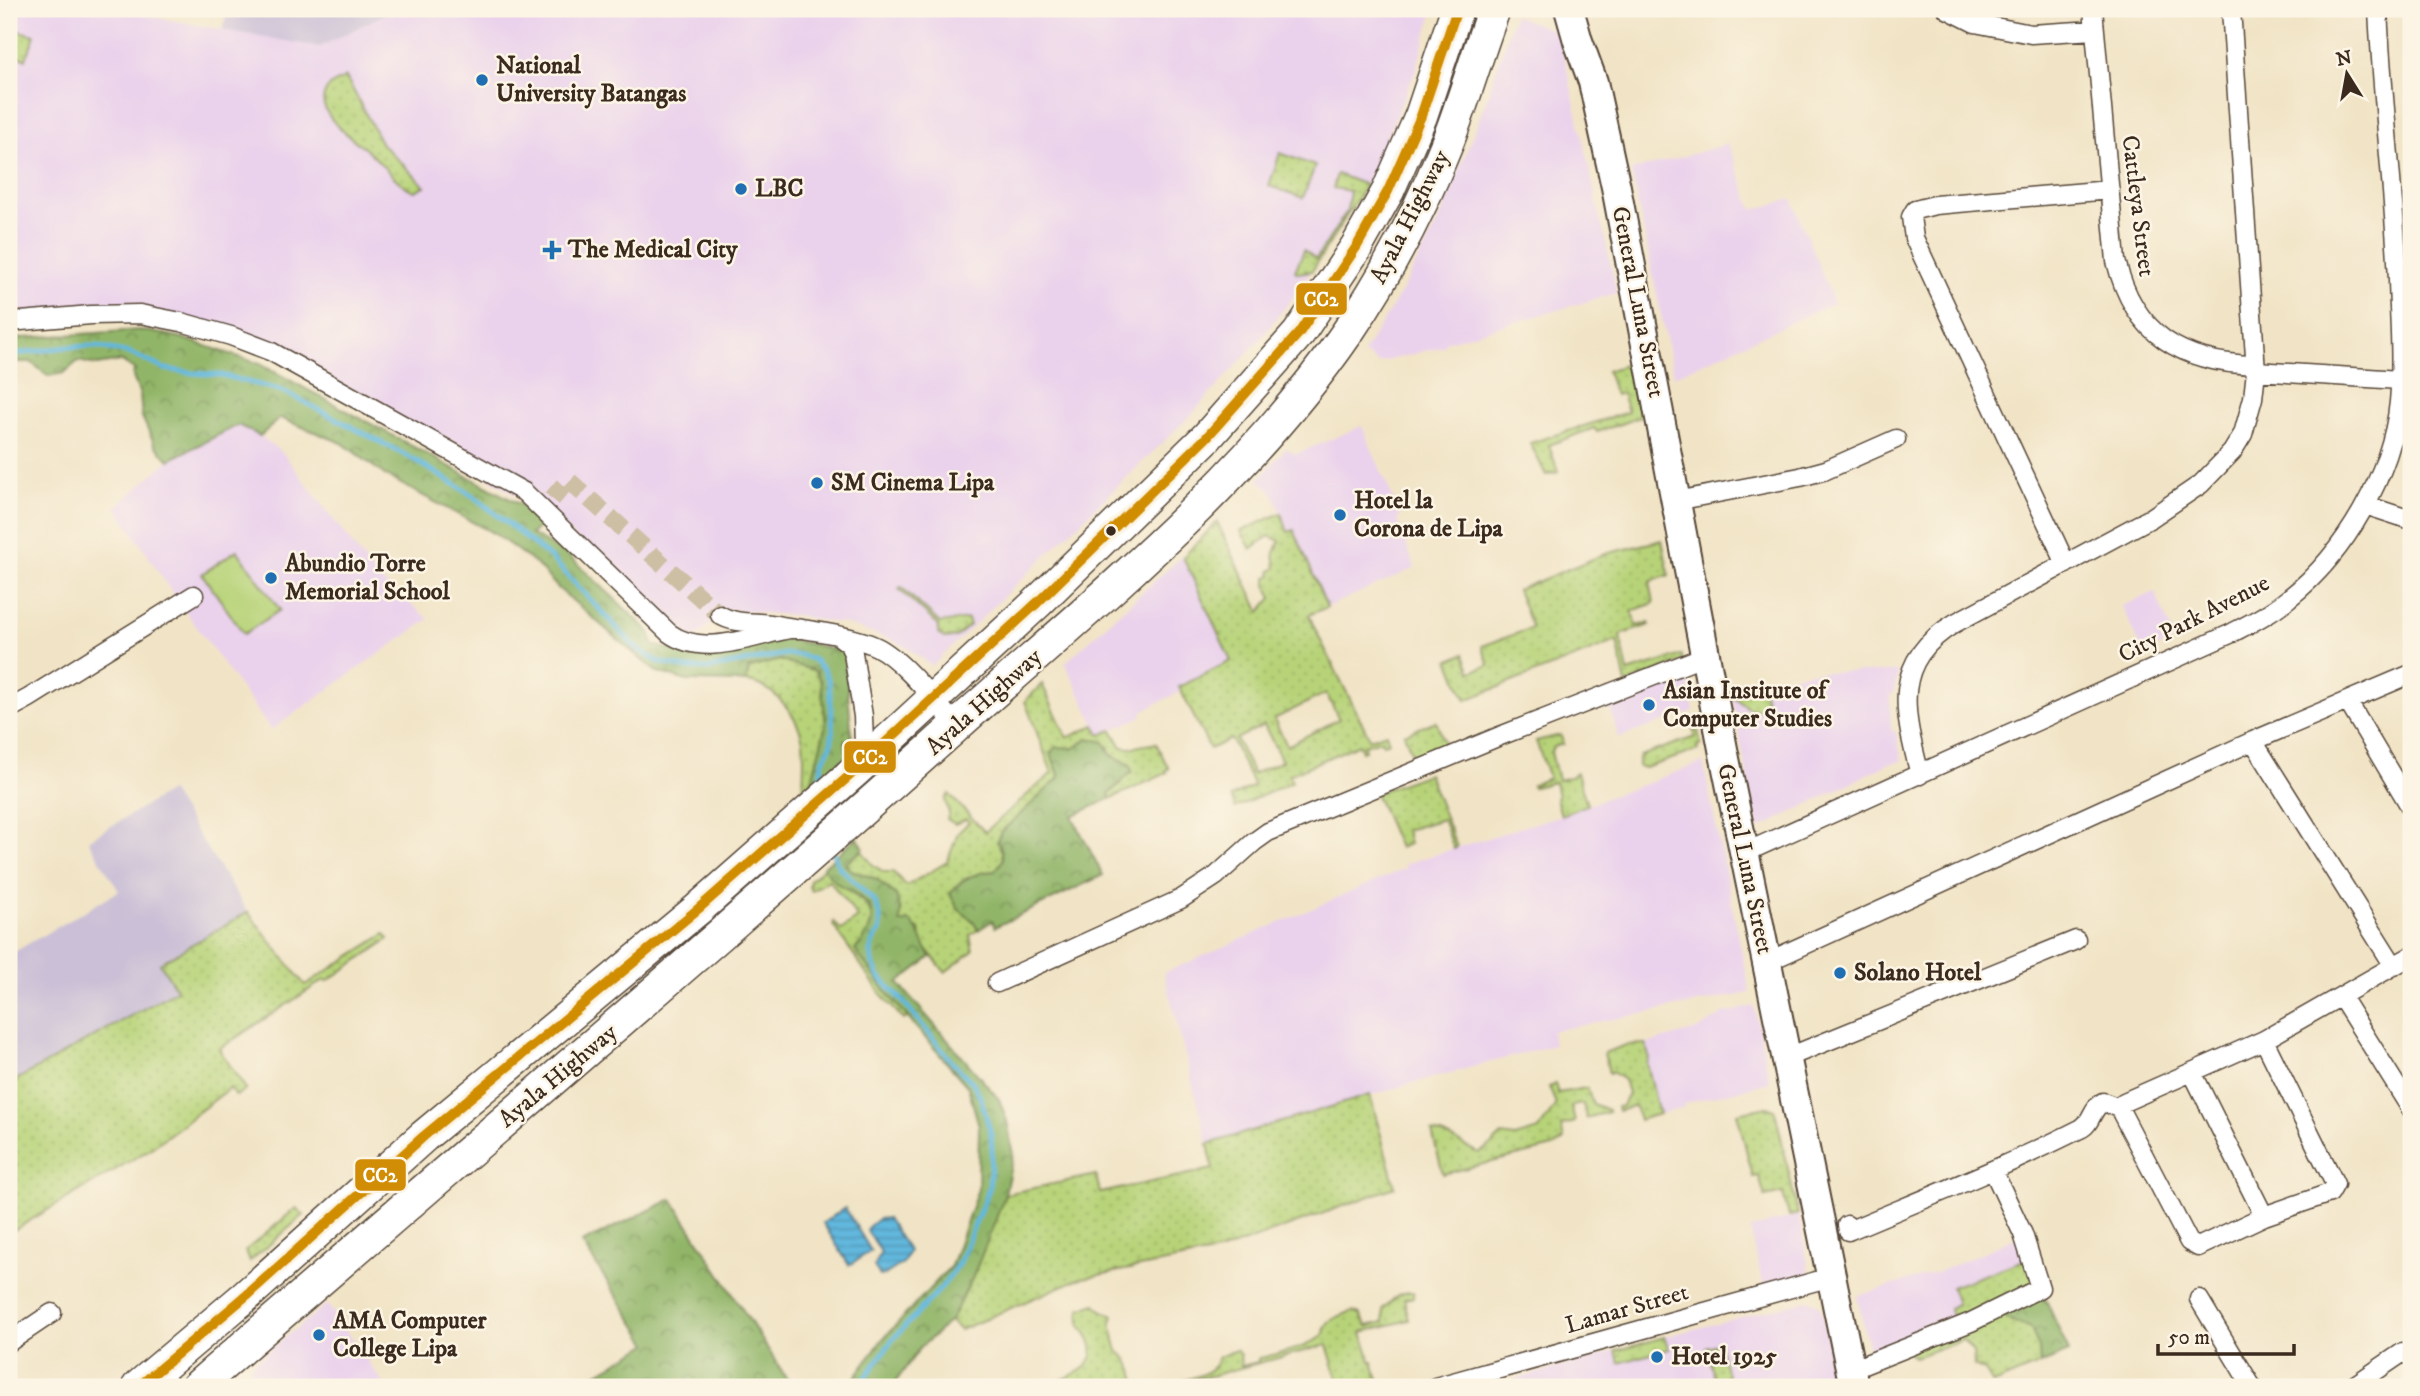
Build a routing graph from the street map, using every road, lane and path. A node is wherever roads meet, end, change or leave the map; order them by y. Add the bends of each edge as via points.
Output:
1 (1457, 9) edge
2 (1494, 9) edge
3 (1569, 9) edge
4 (1589, 9) edge
5 (1947, 9) edge
6 (2093, 9) edge
7 (2231, 9) edge
8 (2378, 9) edge
9 (2094, 30) junction
10 (1593, 82) junction
11 (2110, 190) junction
12 (9, 322) edge
13 (2406, 357) edge
14 (2256, 368) junction
15 (2400, 380) junction
16 (1896, 439) dead end
17 (552, 499) dead end
18 (1676, 501) junction
19 (2365, 505) junction
20 (551, 519) junction
21 (2411, 520) edge
22 (2066, 564) junction
23 (194, 595) dead end
24 (720, 615) tunnel mouth
25 (799, 629) junction
26 (840, 637) junction
27 (1705, 656) junction
28 (2411, 674) edge
29 (932, 698) junction
30 (2348, 702) junction
31 (9, 709) edge
32 (957, 726) junction
33 (2253, 741) junction
34 (857, 768) junction
35 (1920, 775) junction
36 (2411, 808) edge
37 (1744, 853) junction
38 (2076, 940) dead end
39 (2411, 956) edge
40 (1767, 962) junction
41 (2394, 966) junction
42 (997, 983) dead end
43 (2341, 997) junction
44 (2264, 1040) junction
45 (1786, 1058) junction
46 (2193, 1074) junction
47 (2410, 1102) edge
48 (2119, 1108) junction
49 (424, 1136) junction
50 (451, 1168) junction
51 (1993, 1170) junction
52 (2264, 1216) junction
53 (1847, 1225) dead end
54 (1831, 1277) junction
55 (2199, 1299) dead end
56 (52, 1313) dead end
57 (9, 1342) edge
58 (2411, 1354) edge
59 (1852, 1379) edge
60 (138, 1387) edge
61 (197, 1387) edge
62 (1435, 1387) edge
63 (2252, 1387) edge
64 (2352, 1387) edge

1 - 29 highway, Ayala Highway via 1421,116 1388,191 1299,332 1169,475
2 - 32 highway, Ayala Highway via 1425,195 1387,269 1323,368 1168,536
3 - 10 main road, General Luna Street
4 - 10 main road, General Luna Street
5 - 9 street via 1975,23 2031,34
6 - 9 street, Cattleya Street
7 - 14 street
8 - 13 street, City Park Avenue
9 - 11 street, Cattleya Street
10 - 18 main road, General Luna Street
11 - 14 street, Cattleya Street via 2116,261 2135,310 2170,344 2192,356
11 - 22 street via 1935,205 1915,210 1911,217 1914,238
12 - 20 street via 140,314 250,343 506,481
13 - 15 street, City Park Avenue
14 - 15 street, Cattleya Street
14 - 22 street via 2245,428 2220,467 2180,501
15 - 19 street, City Park Avenue via 2394,432
16 - 18 street via 1826,470
17 - 20 street
18 - 27 main road, General Luna Street
19 - 21 street
19 - 35 street, City Park Avenue via 2312,578 2264,616
20 - 25 street via 680,640 718,643
22 - 35 street via 1945,629 1920,653 1905,700
23 - 31 street
24 - 25 street
25 - 26 street
26 - 29 street via 882,650
26 - 34 street via 853,653 863,716 864,744
27 - 37 main road, General Luna Street
27 - 42 street via 1269,832 1181,899
28 - 30 street
29 - 32 street
29 - 34 highway, Ayala Highway
30 - 33 street
30 - 36 street
32 - 50 highway, Ayala Highway
33 - 40 street
33 - 41 street
34 - 49 highway, Ayala Highway via 698,909
35 - 37 street, City Park Avenue
37 - 40 main road, General Luna Street
38 - 45 street
39 - 41 street
40 - 45 main road, General Luna Street
41 - 43 street
43 - 44 street
43 - 47 street
44 - 46 street
44 - 52 street via 2335,1184 2330,1193
45 - 54 main road, General Luna Street
46 - 48 street
46 - 52 street
48 - 51 street via 2103,1102 2084,1128
48 - 52 street via 2193,1246
49 - 50 highway
49 - 60 highway, Ayala Highway
50 - 61 highway, Ayala Highway
51 - 53 street via 1848,1231
51 - 59 street via 2023,1234 2039,1288
54 - 59 main road, General Luna Street
54 - 62 street, Lamar Street
55 - 63 street
56 - 57 street
58 - 64 street via 2402,1353

